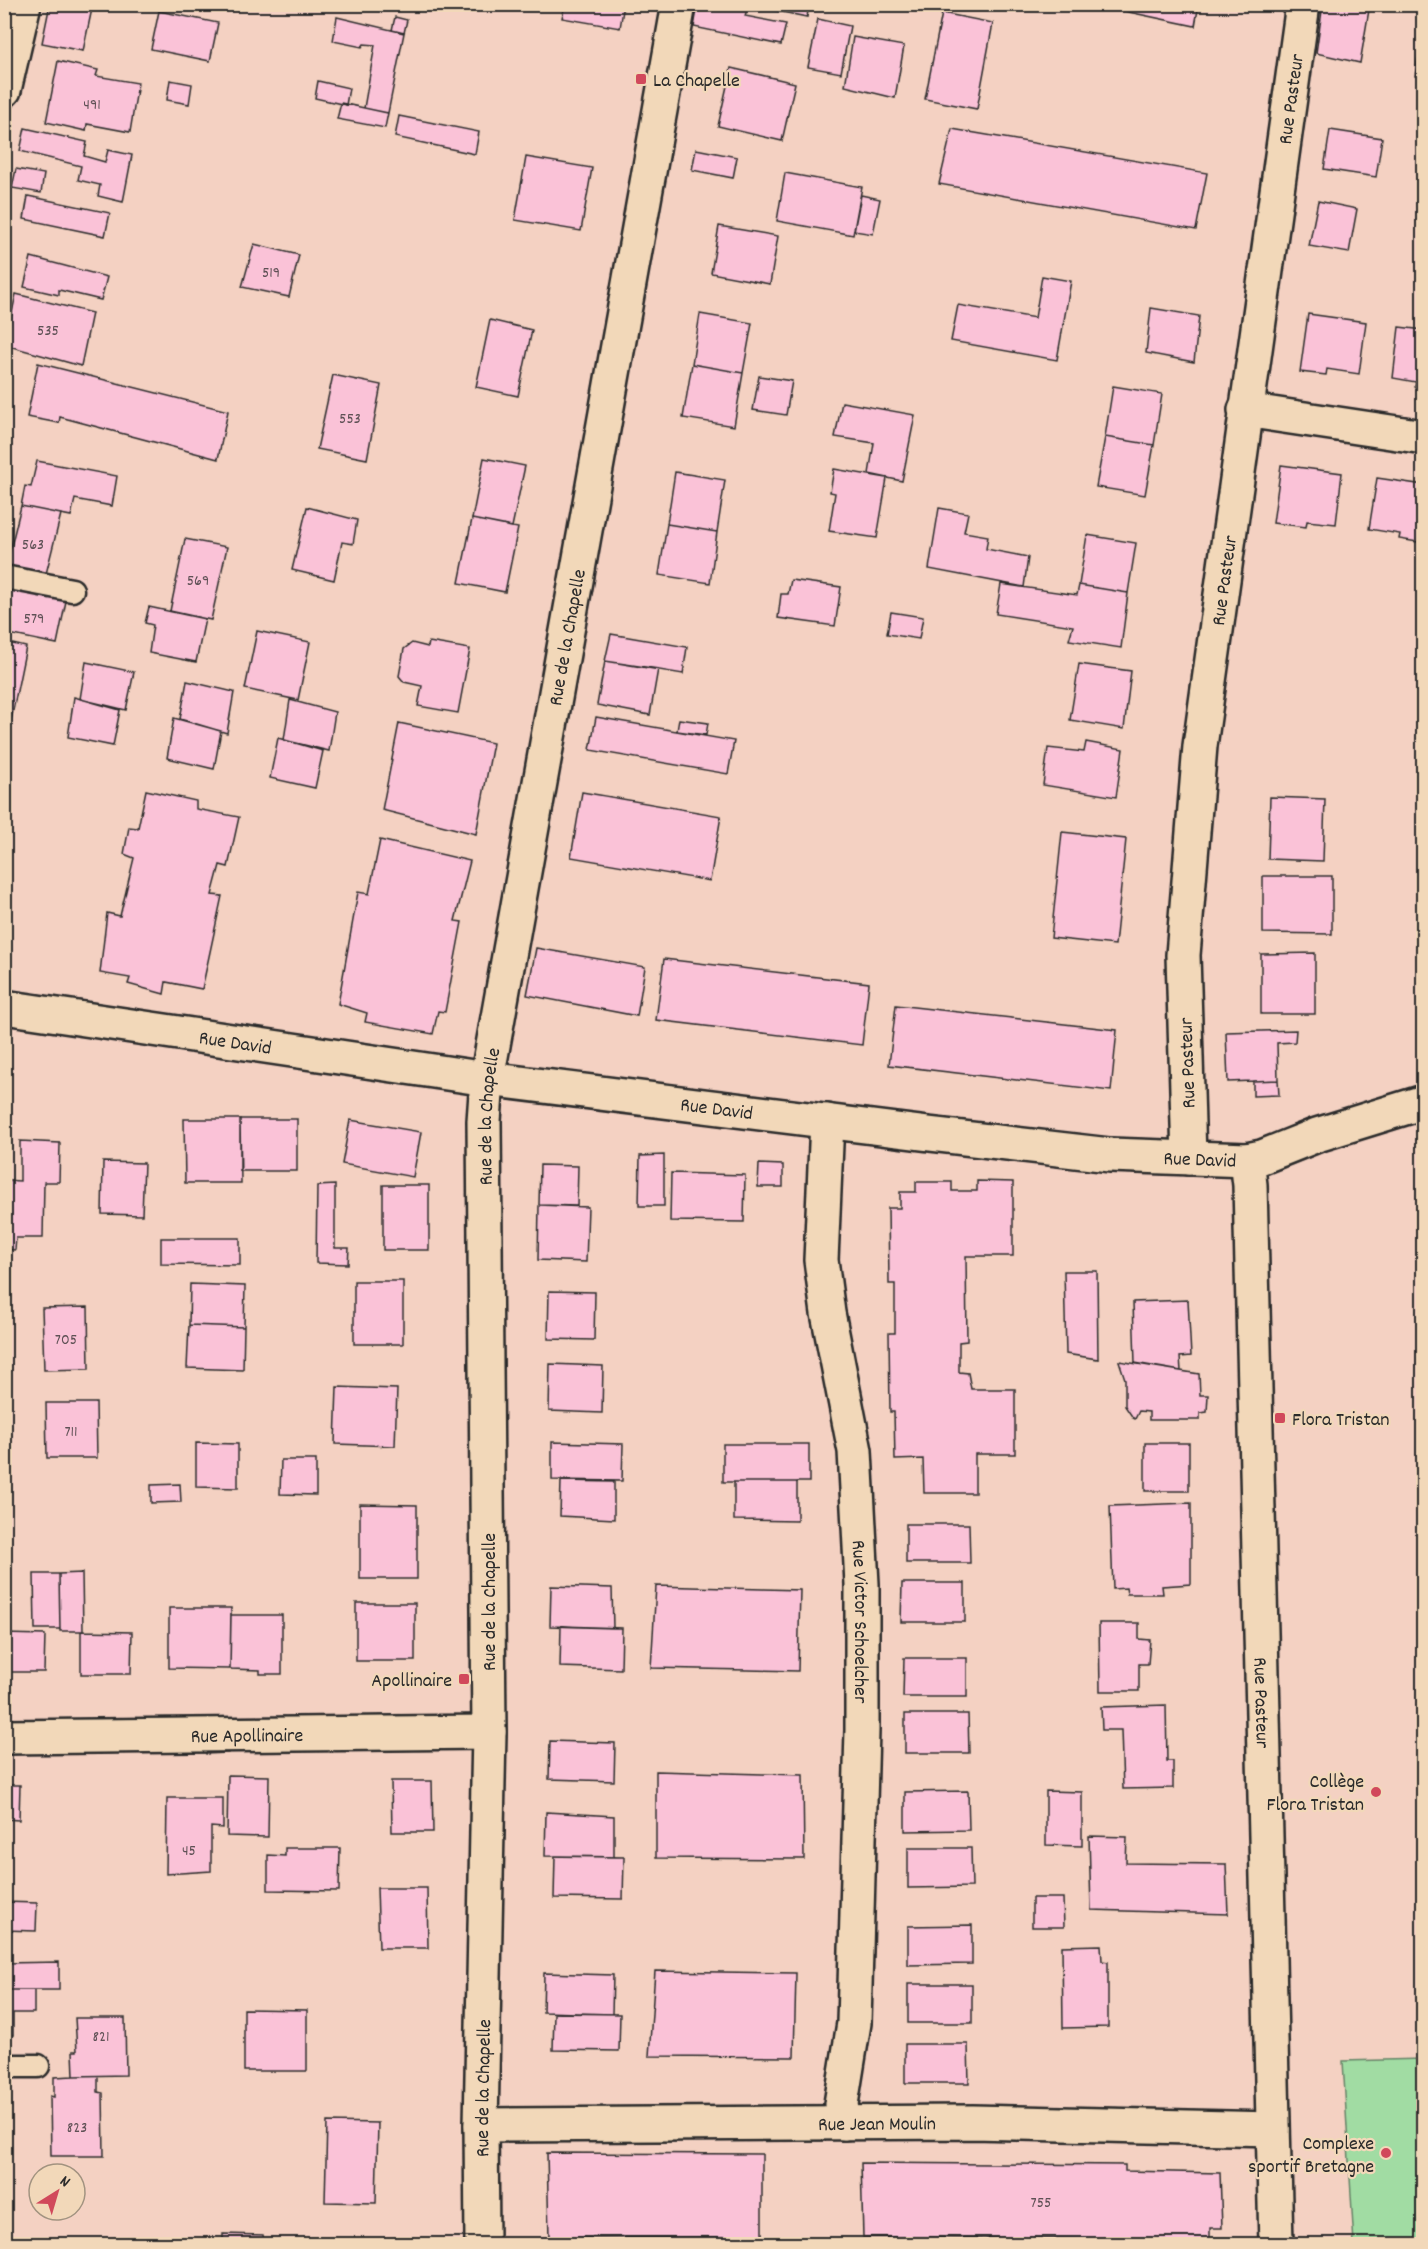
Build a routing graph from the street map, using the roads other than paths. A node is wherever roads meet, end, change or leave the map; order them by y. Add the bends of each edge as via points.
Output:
1 (24, 4) edge
2 (679, 4) edge
3 (1303, 4) edge
4 (4, 90) edge
5 (1245, 410) junction
6 (1424, 437) edge
7 (4, 577) edge
8 (72, 590) dead end
9 (4, 1007) edge
10 (487, 1079) junction
11 (1424, 1102) edge
12 (827, 1121) junction
13 (1189, 1158) junction
14 (1247, 1160) junction
15 (489, 1732) junction
16 (4, 1737) edge
17 (38, 2066) dead end
18 (4, 2067) edge
19 (844, 2123) junction
20 (481, 2125) junction
21 (1273, 2130) junction
22 (482, 2244) edge
23 (1276, 2244) edge

1 - 4 street
2 - 10 street, Rue de la Chapelle
3 - 5 street, Rue Pasteur
5 - 6 street
5 - 13 street, Rue Pasteur via 1200,746 1183,955
7 - 8 lane
9 - 10 street, Rue David
10 - 12 street, Rue David
10 - 15 street, Rue de la Chapelle via 484,1121
11 - 14 street, Rue David
12 - 13 street, Rue David via 1110,1155
12 - 19 street, Rue Victor Schoelcher via 821,1260 855,1451 862,1584 854,2023 841,2104
13 - 14 street, Rue David
14 - 21 street, Rue Pasteur
15 - 16 street, Rue Apollinaire
15 - 20 street, Rue de la Chapelle
17 - 18 lane
19 - 20 street, Rue Jean Moulin
19 - 21 street, Rue Jean Moulin via 973,2122
20 - 22 street, Rue de la Chapelle
21 - 23 street, Rue Pasteur

